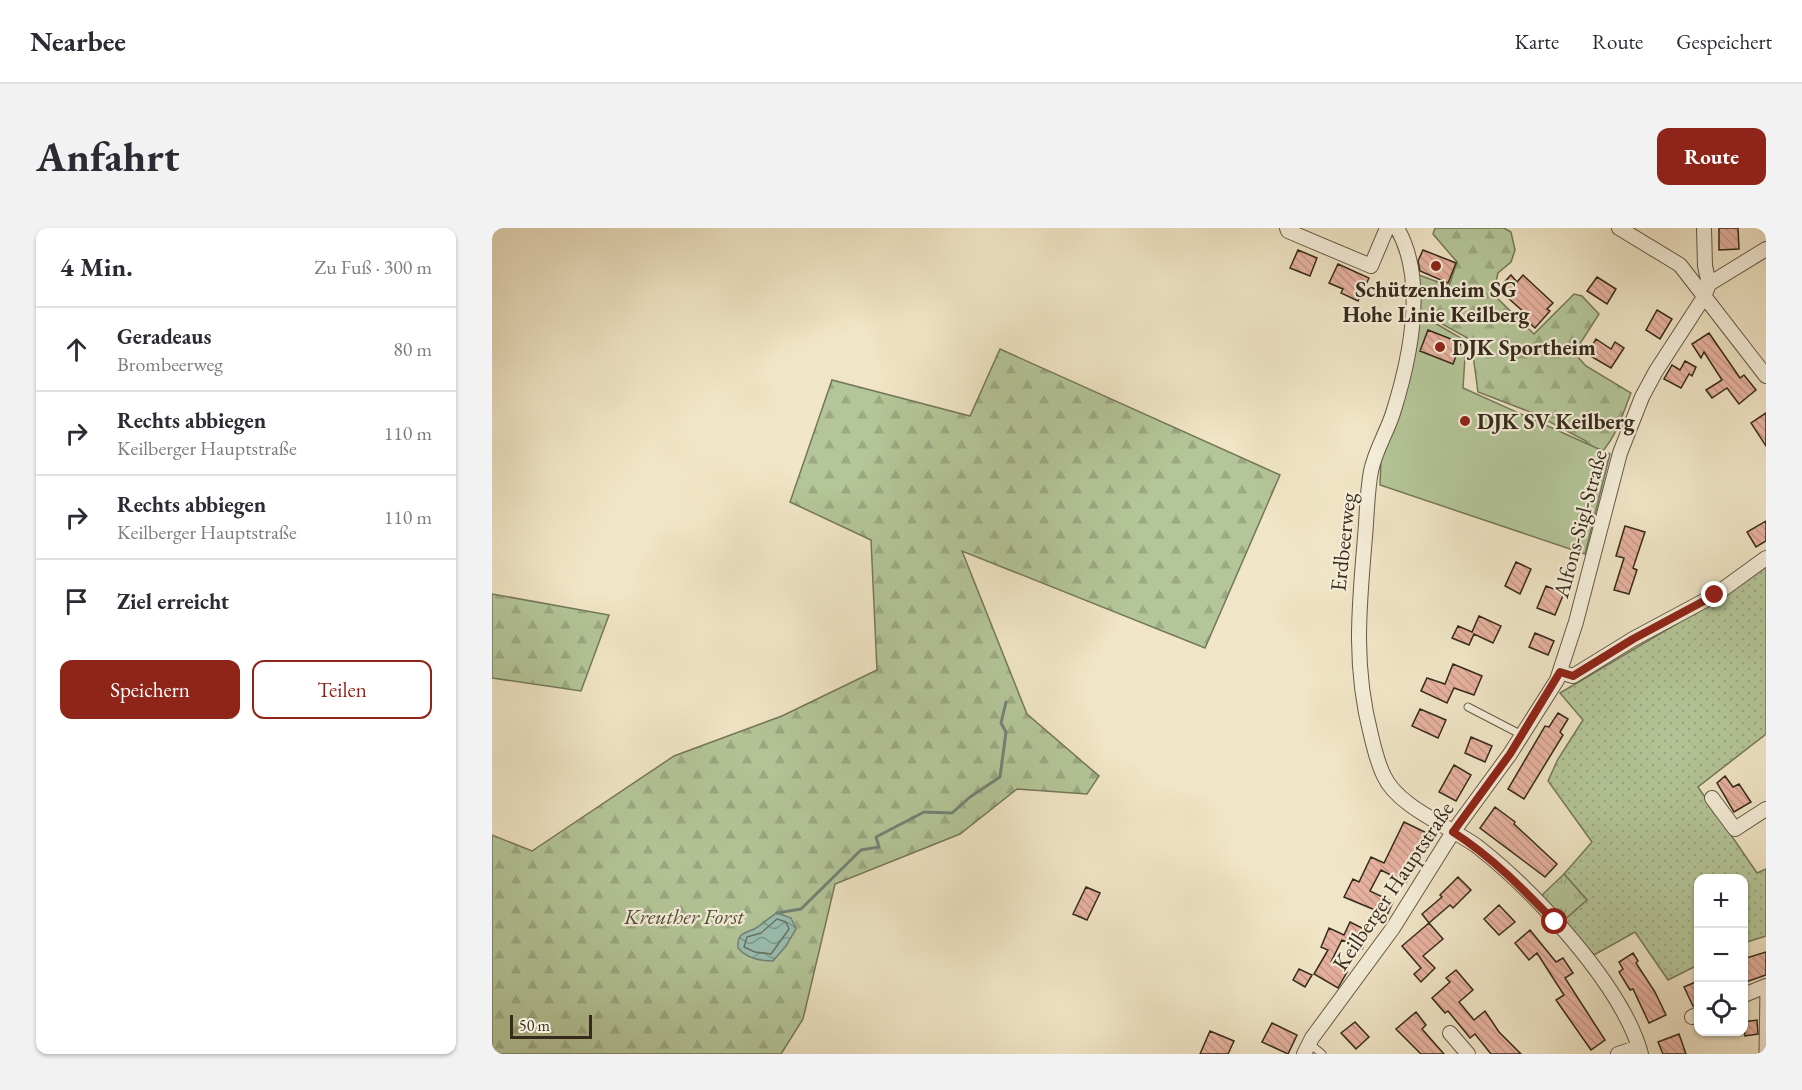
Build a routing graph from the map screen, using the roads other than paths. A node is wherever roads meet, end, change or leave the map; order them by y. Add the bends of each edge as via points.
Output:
1 (1287, 228) edge
2 (1387, 228) edge
3 (1397, 228) edge
4 (1619, 228) edge
5 (1704, 228) edge
6 (1766, 249) edge
7 (1707, 290) junction
8 (1766, 376) edge
9 (1766, 558) edge
10 (1558, 676) junction
11 (1468, 707) dead end
12 (1522, 735) junction
13 (1712, 798) dead end
14 (1766, 809) edge
15 (1453, 832) junction
16 (1765, 986) edge
17 (1748, 993) edge
18 (1450, 1034) dead end
19 (1307, 1048) edge
20 (1640, 1051) edge
21 (1322, 1054) edge
22 (1468, 1054) edge
23 (1618, 1054) edge
24 (1763, 1054) edge

1 - 2 street via 1371,266
3 - 15 street, Erdbeerweg via 1408,246 1415,317 1394,412 1371,469 1358,601 1359,676 1384,777 1400,796
4 - 7 street via 1680,265
5 - 7 street
6 - 7 street, Alfons-Sigl-Straße
7 - 8 street
7 - 10 street, Alfons-Sigl-Straße via 1642,397 1620,453
9 - 10 street via 1715,595 1573,676
10 - 12 street, Keilberger Hauptstraße
11 - 12 lane
12 - 15 street, Keilberger Hauptstraße
13 - 14 street via 1735,829
15 - 19 street, Keilberger Hauptstraße via 1393,928
15 - 20 street, Erdbeerweg via 1506,872 1590,961 1614,997
16 - 17 street
16 - 24 lane
18 - 22 street
19 - 21 lane
20 - 23 street

